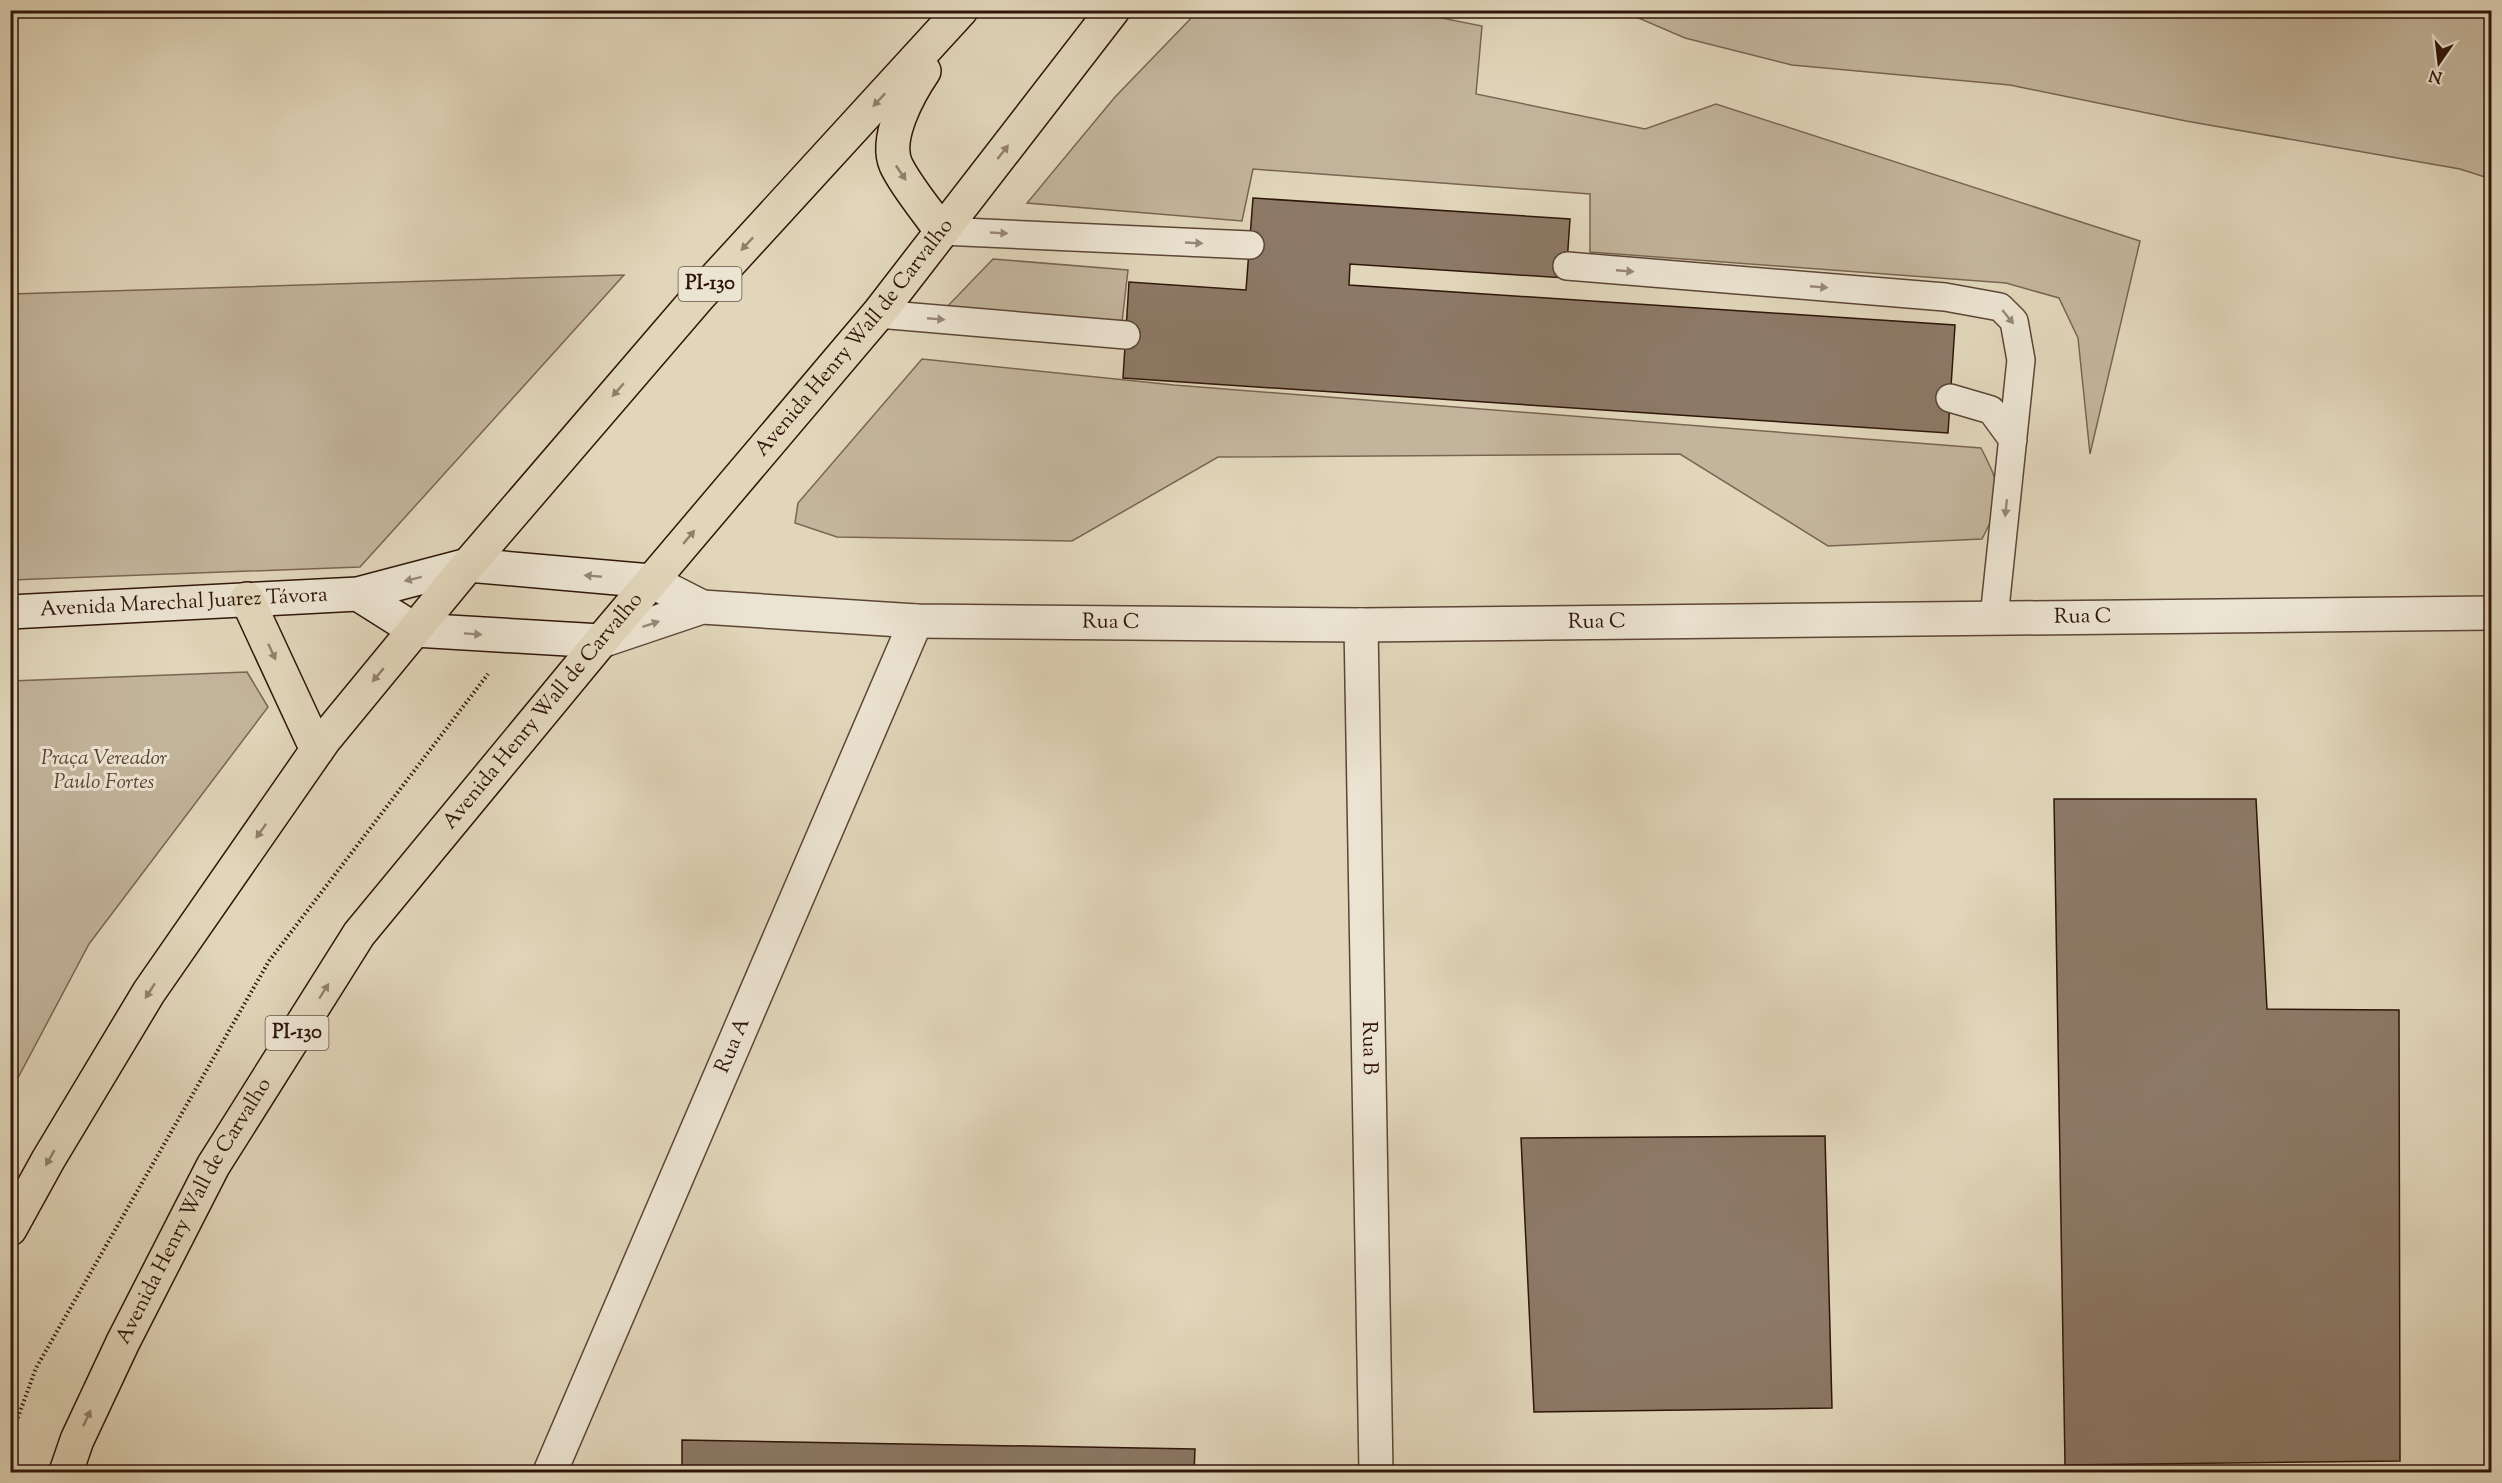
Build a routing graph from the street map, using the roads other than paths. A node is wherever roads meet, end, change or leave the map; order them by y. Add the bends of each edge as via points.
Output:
1 (961, 10) edge
2 (967, 10) edge
3 (1113, 10) edge
4 (941, 231) junction
5 (1250, 245) dead end
6 (1567, 266) dead end
7 (878, 314) junction
8 (1126, 335) dead end
9 (1950, 398) dead end
10 (2013, 440) junction
11 (468, 565) junction
12 (651, 581) junction
13 (358, 594) junction
14 (247, 599) junction
15 (702, 607) junction
16 (10, 612) edge
17 (2492, 613) edge
18 (1994, 618) junction
19 (916, 621) junction
20 (1361, 625) junction
21 (415, 630) junction
22 (601, 641) junction
23 (317, 750) junction
24 (10, 1229) edge
25 (66, 1473) edge
26 (550, 1473) edge
27 (1376, 1473) edge

1 -> 11 main road, PI-130 via 700,295
2 -> 4 main road via 901,108 894,140 895,164
4 -> 3 main road, Avenida Henry Wall de Carvalho / PI-130
4 -> 5 lane
4 - 7 main road, Avenida Henry Wall de Carvalho / PI-130
6 -> 10 lane via 1945,297 2000,307 2014,321 2021,360
7 -> 8 lane
12 -> 7 main road, Avenida Henry Wall de Carvalho / PI-130
9 - 10 lane via 1991,410
10 -> 18 lane
12 -> 11 street, Avenida Marechal Juarez Távora
11 -> 13 street, Avenida Marechal Juarez Távora
11 - 21 main road, PI-130
12 - 15 street, Rua C
12 - 22 main road, Avenida Henry Wall de Carvalho / PI-130
13 - 14 street, Avenida Marechal Juarez Távora
13 - 21 street
14 - 16 street, Avenida Marechal Juarez Távora
14 -> 23 main road
15 - 19 street, Rua C
22 -> 15 street, Rua C
17 - 18 street, Rua C
18 - 20 street, Rua C
19 - 20 street, Rua C
19 - 26 street, Rua A
20 - 27 street, Rua B
21 -> 22 street
21 -> 23 main road, PI-130
25 -> 22 main road, Avenida Henry Wall de Carvalho / PI-130 via 77,1440 123,1342 213,1166 359,934
23 -> 24 main road, PI-130 via 149,992

